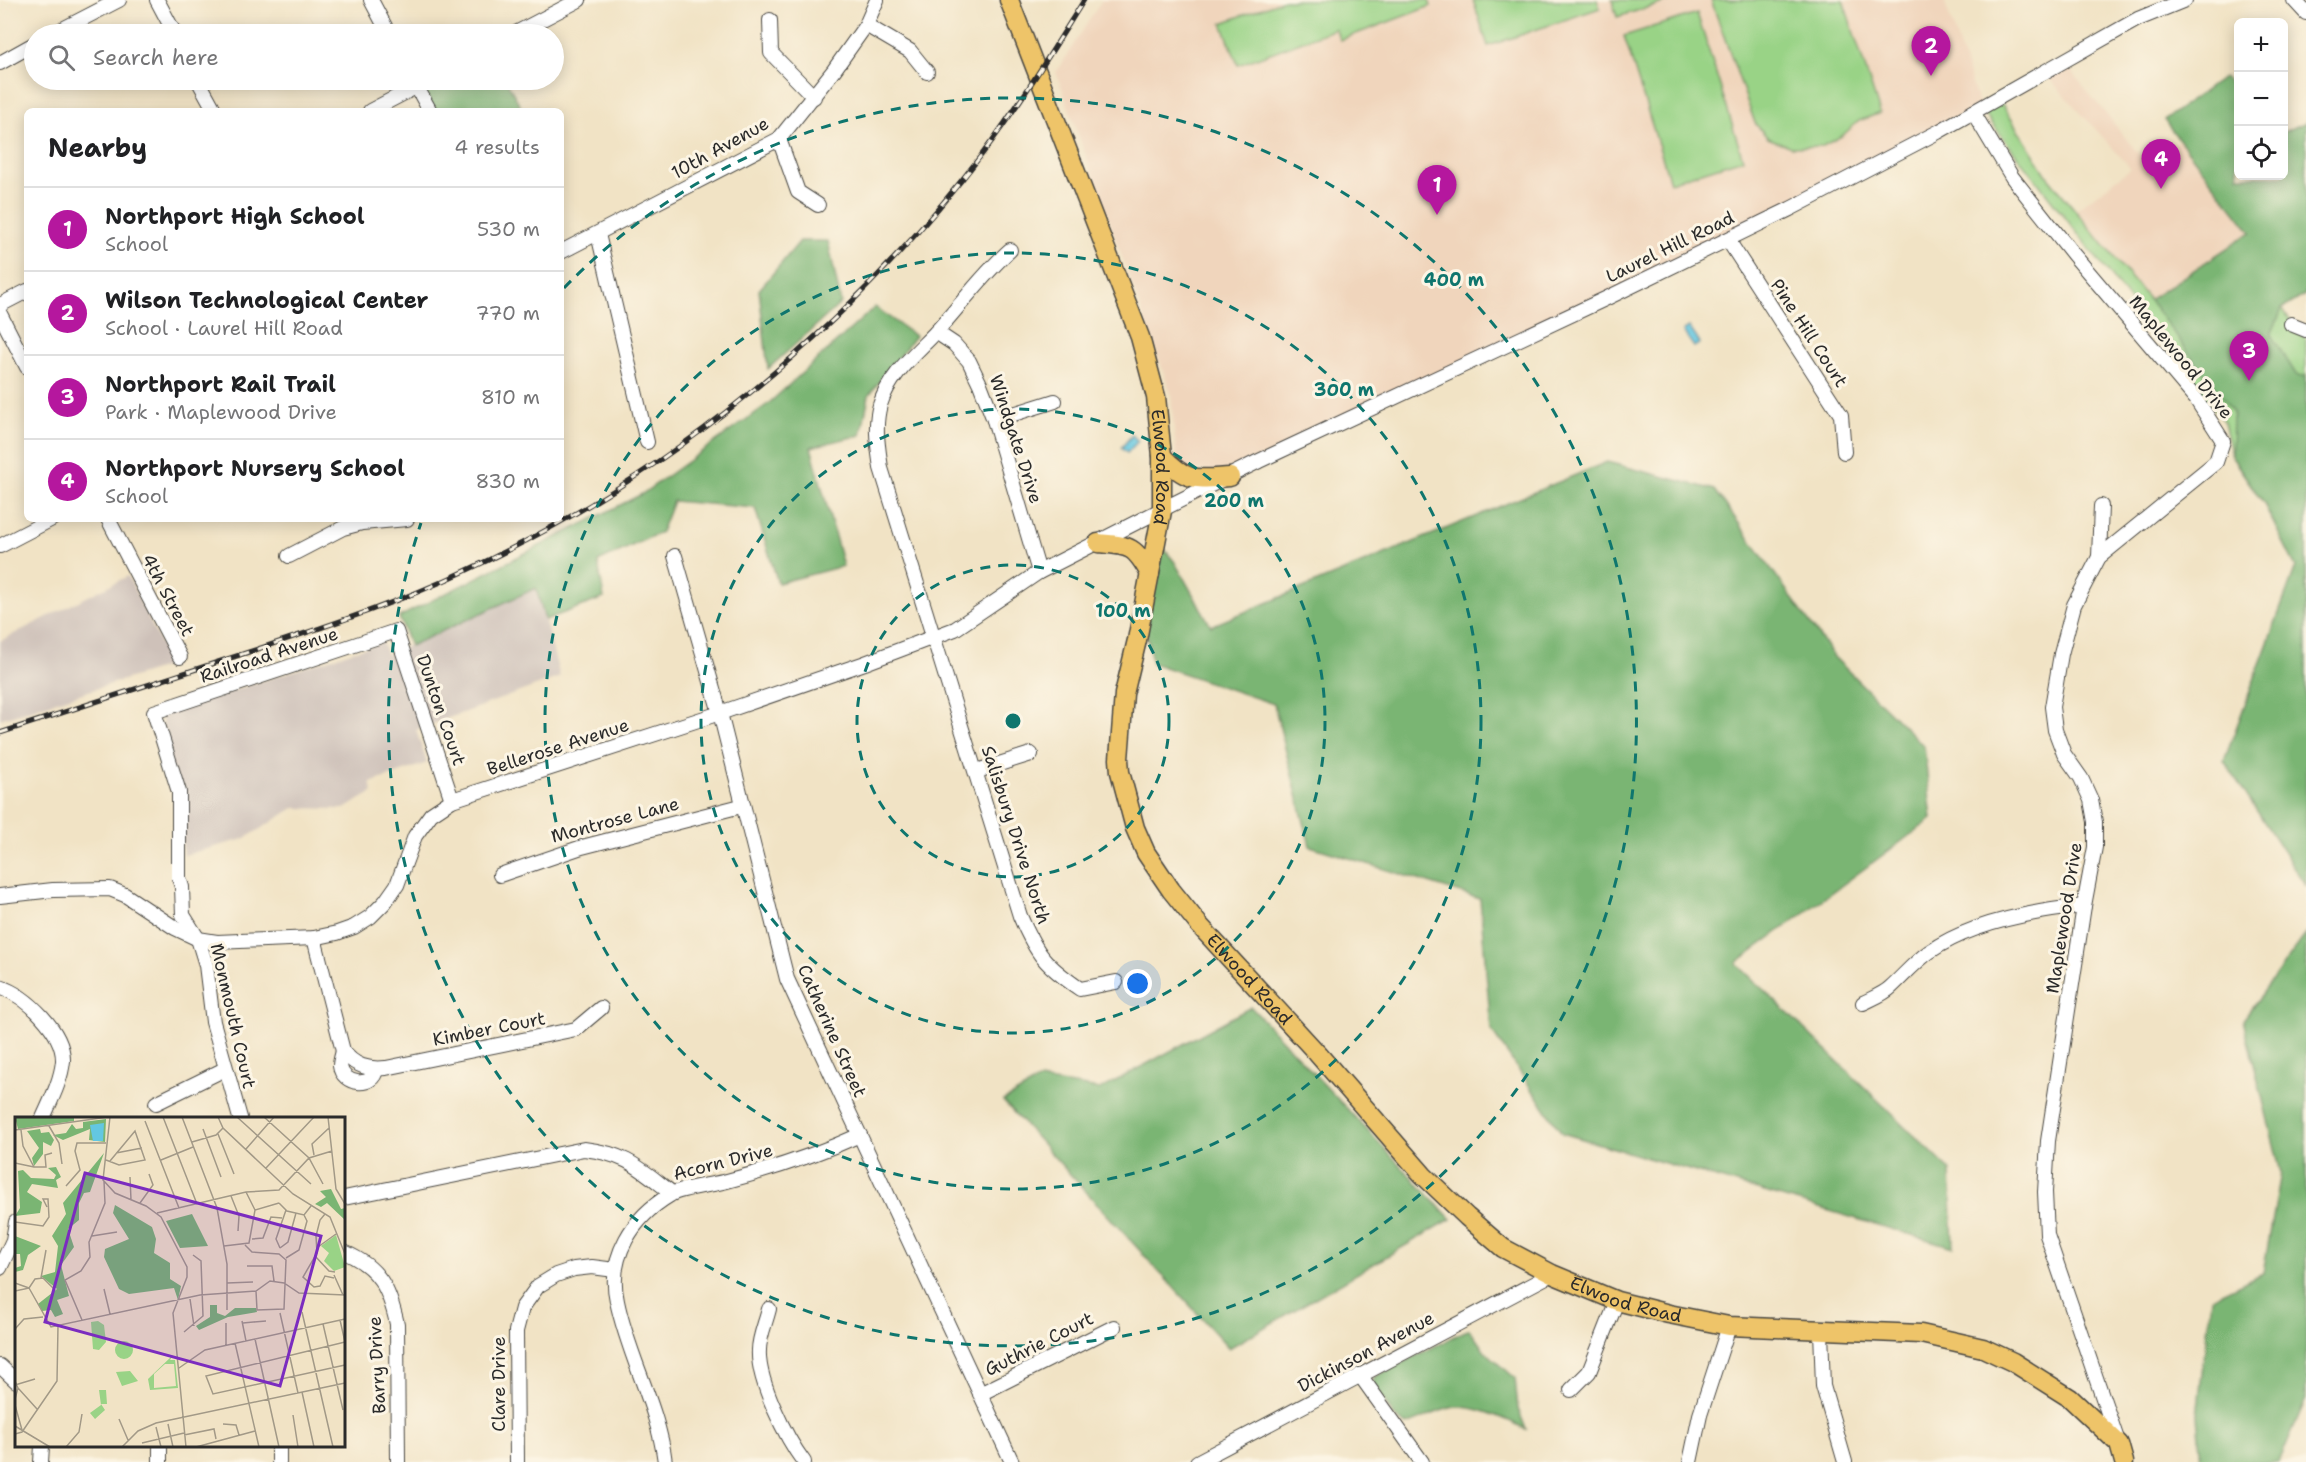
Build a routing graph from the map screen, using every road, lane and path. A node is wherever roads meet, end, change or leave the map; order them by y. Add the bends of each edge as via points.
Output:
1 (119, 0) edge
2 (157, 0) edge
3 (371, 0) edge
4 (579, 0) edge
5 (877, 0) edge
6 (1009, 0) edge
7 (2294, 0) edge
8 (2178, 1) edge
9 (2306, 13) edge
10 (770, 20) dead end
11 (72, 24) edge
12 (170, 24) edge
13 (384, 24) edge
14 (533, 24) edge
15 (866, 25) junction
16 (24, 50) edge
17 (0, 63) edge
18 (927, 72) dead end
19 (203, 90) edge
20 (406, 90) edge
21 (423, 90) edge
22 (814, 97) junction
23 (213, 108) edge
24 (375, 108) edge
25 (429, 108) edge
26 (1973, 112) junction
27 (779, 140) junction
28 (818, 206) dead end
29 (598, 234) junction
30 (1728, 240) junction
31 (1010, 250) dead end
32 (564, 251) edge
33 (24, 293) edge
34 (0, 305) edge
35 (0, 314) edge
36 (2291, 324) dead end
37 (2306, 330) edge
38 (936, 332) junction
39 (24, 361) edge
40 (1055, 401) dead end
41 (994, 420) junction
42 (648, 441) dead end
43 (1844, 452) dead end
44 (1162, 456) junction
45 (1230, 477) junction
46 (2101, 506) dead end
47 (1162, 511) junction
48 (46, 522) edge
49 (110, 522) edge
50 (373, 522) edge
51 (1098, 543) junction
52 (0, 546) edge
53 (289, 556) dead end
54 (675, 556) dead end
55 (2099, 557) junction
56 (1039, 572) junction
57 (1150, 574) junction
58 (396, 631) joint
59 (935, 638) junction
60 (180, 657) dead end
61 (154, 712) joint
62 (720, 713) junction
63 (1031, 754) dead end
64 (977, 771) junction
65 (452, 800) junction
66 (741, 806) junction
67 (501, 875) dead end
68 (0, 896) edge
69 (2084, 906) junction
70 (314, 938) junction
71 (198, 939) junction
72 (1116, 982) dead end
73 (0, 987) edge
74 (1863, 1003) dead end
75 (601, 1008) dead end
76 (225, 1069) junction
77 (156, 1103) dead end
78 (44, 1117) edge
79 (239, 1117) edge
80 (860, 1135) junction
81 (672, 1193) junction
82 (345, 1198) edge
83 (15, 1228) edge
84 (345, 1252) edge
85 (0, 1268) edge
86 (615, 1270) junction
87 (1551, 1275) junction
88 (1617, 1301) junction
89 (769, 1309) dead end
90 (1729, 1326) junction
91 (1114, 1327) dead end
92 (1821, 1331) junction
93 (0, 1366) edge
94 (1360, 1375) junction
95 (15, 1380) edge
96 (1571, 1390) dead end
97 (980, 1394) junction
98 (2118, 1444) junction
99 (42, 1447) edge
100 (1214, 1458) edge
101 (41, 1462) edge
102 (398, 1462) edge
103 (517, 1462) edge
104 (665, 1462) edge
105 (804, 1462) edge
106 (1012, 1462) edge
107 (1197, 1462) edge
108 (1422, 1462) edge
109 (1690, 1462) edge
110 (1845, 1462) edge
111 (2124, 1462) edge

1 - 11 street
2 - 12 street
3 - 13 street
4 - 14 street
5 - 15 street, 10th Avenue
6 - 44 main road, Elwood Road via 1140,337 1156,397
7 - 9 street
8 - 26 street, Laurel Hill Road via 2138,19
10 - 22 street via 771,53
15 - 18 street via 910,51
15 - 22 street, 10th Avenue
16 - 17 street
19 - 23 street
20 - 24 street
21 - 25 street
22 - 27 street, 10th Avenue
26 - 30 street, Laurel Hill Road
26 - 55 street, Maplewood Drive via 2012,177 2196,399 2223,441 2216,462
27 - 28 street via 798,192
27 - 29 street, 10th Avenue
29 - 32 street, 10th Avenue
29 - 42 street
30 - 43 street, Pine Hill Court via 1841,415
30 - 45 street, Laurel Hill Road
31 - 38 street, Salisbury Drive North
33 - 34 street
35 - 39 street
36 - 37 street
38 - 41 street, Windgate Drive via 969,361
38 - 59 street, Salisbury Drive North via 888,387 876,424 881,468
40 - 41 street
41 - 56 street, Windgate Drive
44 - 45 main road via 1178,472 1194,479
44 - 47 main road, Elwood Road
45 - 47 street, Laurel Hill Road
46 - 55 street
47 - 51 street, Bellerose Avenue
47 - 57 main road, Elwood Road
48 - 52 street
49 - 60 street, 4th Street
50 - 53 street via 343,528
51 - 56 street, Bellerose Avenue
51 - 57 main road via 1126,546 1139,555
54 - 62 street, Catherine Street
55 - 69 street, Maplewood Drive via 2074,605 2052,707 2055,730 2091,800 2095,822 2095,846
56 - 59 street, Bellerose Avenue via 972,619
57 - 87 main road, Elwood Road via 1124,694 1119,759 1129,808 1146,853 1200,926 1423,1175 1503,1248
58 - 61 street, Railroad Avenue
58 - 65 street, Dunton Court
59 - 62 street, Bellerose Avenue
59 - 64 street, Salisbury Drive North
61 - 71 street, Monmouth Court via 179,792 183,915
62 - 65 street, Bellerose Avenue
62 - 66 street, Catherine Street
63 - 64 street
64 - 72 street, Salisbury Drive North via 1020,916 1045,962 1080,989
65 - 70 street, Bellerose Avenue via 431,814 415,836 397,885 370,917 354,927
66 - 67 street, Montrose Lane via 582,846
66 - 80 street, Catherine Street via 787,979
68 - 71 street, Bellerose Avenue via 110,889
69 - 74 street via 2030,914 1953,938 1929,952 1889,989
69 - 98 street, Maplewood Drive via 2048,1141 2047,1235
70 - 71 street, Bellerose Avenue via 218,942
70 - 75 street, Kimber Court via 343,1051 362,1066 376,1069 576,1029
71 - 76 street, Monmouth Court
73 - 78 street via 38,1011 60,1044 61,1074
76 - 77 street
76 - 79 street, Monmouth Court
80 - 81 street, Acorn Drive via 799,1161
80 - 97 street, Catherine Street
81 - 82 street via 631,1162 608,1152 584,1149
81 - 86 street, Acorn Drive via 636,1224 622,1245
83 - 85 street
84 - 102 street, Barry Drive via 378,1276 393,1307 397,1324
86 - 103 street, Clare Drive via 592,1267 556,1275 538,1286 522,1308 516,1331
86 - 104 street, Acorn Drive via 616,1300 659,1428
87 - 88 main road, Elwood Road
87 - 94 street, Dickinson Avenue
88 - 90 main road, Elwood Road
88 - 96 street via 1589,1372
89 - 105 street via 759,1350 764,1377 791,1445
90 - 92 main road, Elwood Road
90 - 109 street via 1700,1415
91 - 97 street, Guthrie Court
92 - 98 main road, Elwood Road via 1921,1334 1983,1348 2070,1398
92 - 110 street via 1822,1386
93 - 95 street
94 - 100 street, Dickinson Avenue
94 - 108 street
97 - 106 street, Catherine Street
98 - 111 main road, Elwood Road
99 - 101 street
100 - 107 street, Dickinson Avenue

